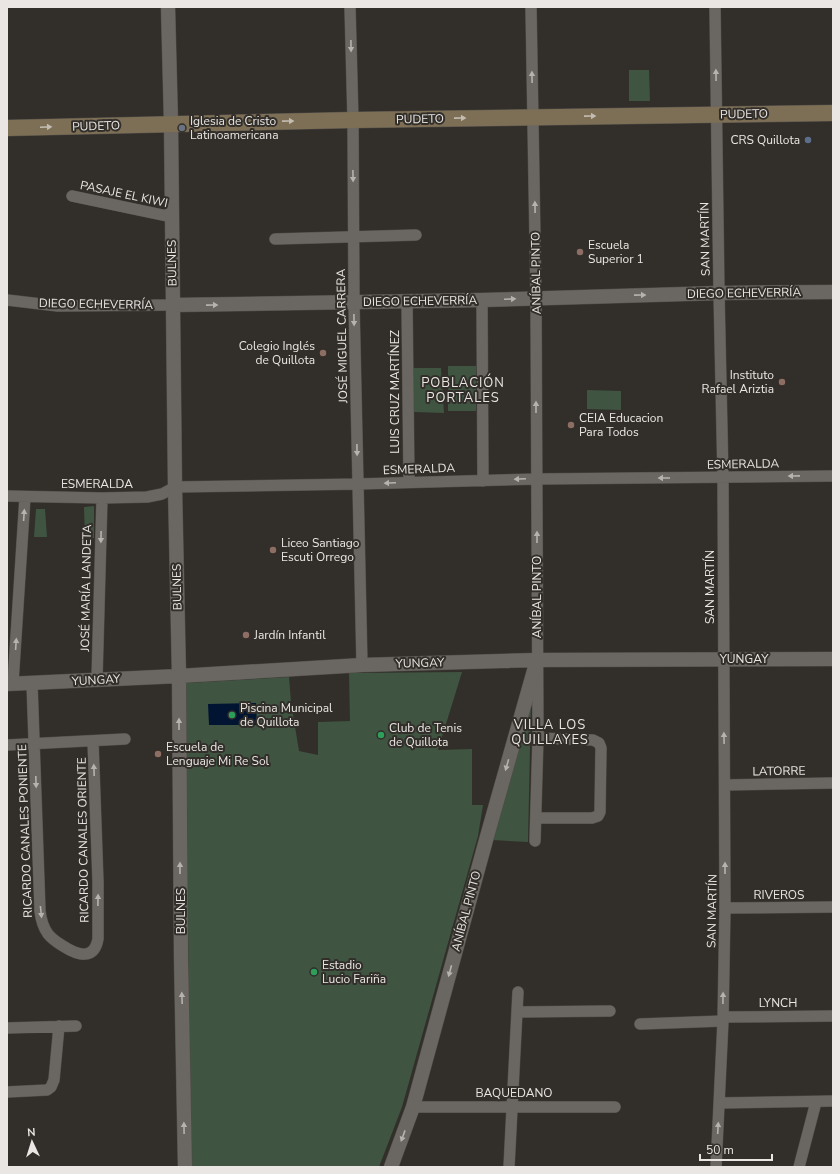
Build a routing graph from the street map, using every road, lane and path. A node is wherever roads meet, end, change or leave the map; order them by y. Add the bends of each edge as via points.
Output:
1 (168, 7) edge
2 (350, 7) edge
3 (532, 7) edge
4 (715, 7) edge
5 (833, 113) edge
6 (716, 114) junction
7 (533, 117) junction
8 (352, 120) junction
9 (171, 124) junction
10 (7, 128) edge
11 (72, 196) dead end
12 (172, 218) junction
13 (416, 235) dead end
14 (354, 236) junction
15 (276, 239) dead end
16 (833, 292) edge
17 (719, 293) junction
18 (536, 298) junction
19 (7, 300) edge
20 (482, 300) junction
21 (407, 301) junction
22 (354, 303) junction
23 (173, 305) junction
24 (833, 476) edge
25 (723, 477) junction
26 (536, 479) junction
27 (483, 481) junction
28 (409, 482) junction
29 (358, 484) junction
30 (175, 487) junction
31 (7, 496) edge
32 (25, 497) junction
33 (102, 498) junction
34 (724, 659) junction
35 (833, 659) edge
36 (537, 660) junction
37 (362, 665) junction
38 (179, 676) junction
39 (97, 679) junction
40 (10, 683) edge
41 (32, 683) junction
42 (538, 738) junction
43 (125, 739) dead end
44 (93, 740) junction
45 (35, 743) junction
46 (7, 745) edge
47 (833, 783) edge
48 (725, 785) junction
49 (536, 818) junction
50 (535, 841) dead end
51 (833, 907) edge
52 (725, 908) junction
53 (98, 939) joint
54 (518, 992) dead end
55 (610, 1011) dead end
56 (517, 1012) junction
57 (833, 1016) edge
58 (723, 1019) junction
59 (640, 1024) dead end
60 (59, 1026) junction
61 (76, 1026) dead end
62 (7, 1028) edge
63 (7, 1092) edge
64 (816, 1102) junction
65 (833, 1102) edge
66 (719, 1103) junction
67 (512, 1106) junction
68 (413, 1107) junction
69 (615, 1107) dead end
70 (185, 1167) edge
71 (391, 1167) edge
72 (509, 1167) edge
73 (716, 1167) edge
74 (799, 1167) edge

1 - 9 street, BULNES
2 -> 8 street, JOSÉ MIGUEL CARRERA
7 -> 3 street, ANÍBAL PINTO
6 -> 4 street, SAN MARTÍN
5 - 6 main road, PUDETO
7 -> 6 main road, PUDETO
6 - 17 street, SAN MARTÍN
8 -> 7 main road, PUDETO
18 -> 7 street, ANÍBAL PINTO
9 -> 8 main road, PUDETO
8 -> 14 street, JOSÉ MIGUEL CARRERA
10 -> 9 main road, PUDETO
9 - 12 street, BULNES
11 - 12 street, PASAJE EL KIWI
12 - 23 street, BULNES
13 - 14 street
14 - 15 street
14 - 22 street, JOSÉ MIGUEL CARRERA
16 - 17 street, DIEGO ECHEVERRÍA
18 -> 17 street, DIEGO ECHEVERRÍA
17 - 25 street, SAN MARTÍN
20 -> 18 street, DIEGO ECHEVERRÍA
26 -> 18 street, ANÍBAL PINTO
19 - 23 street, DIEGO ECHEVERRÍA via 58,306
20 - 21 street, DIEGO ECHEVERRÍA
20 - 27 street
21 - 22 street, DIEGO ECHEVERRÍA
21 - 28 street, LUIS CRUZ MARTÍNEZ
23 -> 22 street, DIEGO ECHEVERRÍA
22 -> 29 street, JOSÉ MIGUEL CARRERA
23 - 30 street, BULNES
24 -> 25 street, ESMERALDA
25 -> 26 street, ESMERALDA
25 - 34 street, SAN MARTÍN
26 -> 27 street, ESMERALDA
36 -> 26 street, ANÍBAL PINTO
27 - 28 street, ESMERALDA
28 -> 29 street, ESMERALDA
29 - 30 street, ESMERALDA
29 - 37 street, JOSÉ MIGUEL CARRERA
30 - 33 street, ESMERALDA via 162,494 147,497
30 - 38 street, BULNES
31 - 32 street, ESMERALDA
32 - 33 street, ESMERALDA
40 -> 32 street
33 -> 39 street, JOSÉ MARÍA LANDETA
34 - 35 street, YUNGAY
34 - 36 street, YUNGAY
48 -> 34 street, SAN MARTÍN
36 - 37 street, YUNGAY
36 - 42 street
36 -> 68 street, ANÍBAL PINTO
37 - 38 street, YUNGAY
38 - 39 street, YUNGAY
70 -> 38 street, BULNES
39 - 41 street, YUNGAY
40 - 41 street, YUNGAY
41 - 45 street, RICARDO CANALES PONIENTE
42 - 49 street
42 - 49 street via 593,740 599,743 600,812 592,818
43 - 44 street, RICARDO CANALES ORIENTE
44 - 45 street, RICARDO CANALES ORIENTE
53 -> 44 street, RICARDO CANALES ORIENTE
45 - 46 street, RICARDO CANALES ORIENTE
45 -> 53 street, RICARDO CANALES PONIENTE via 42,924 49,936 73,952 92,952
47 - 48 street, LATORRE
52 -> 48 street, SAN MARTÍN
49 - 50 street
51 - 52 street, RIVEROS
58 -> 52 street, SAN MARTÍN
54 - 56 street
55 - 56 street
56 - 67 street
57 - 58 street, LYNCH
58 - 59 street, LYNCH
58 - 66 street, SAN MARTÍN
60 - 61 street
60 - 62 street
60 - 63 street via 54,1080 51,1087 47,1090
64 - 65 street
64 - 66 street
64 - 74 street
73 -> 66 street, SAN MARTÍN
67 - 68 street, BAQUEDANO
67 - 69 street, BAQUEDANO
67 - 72 street
68 -> 71 street, ANÍBAL PINTO

